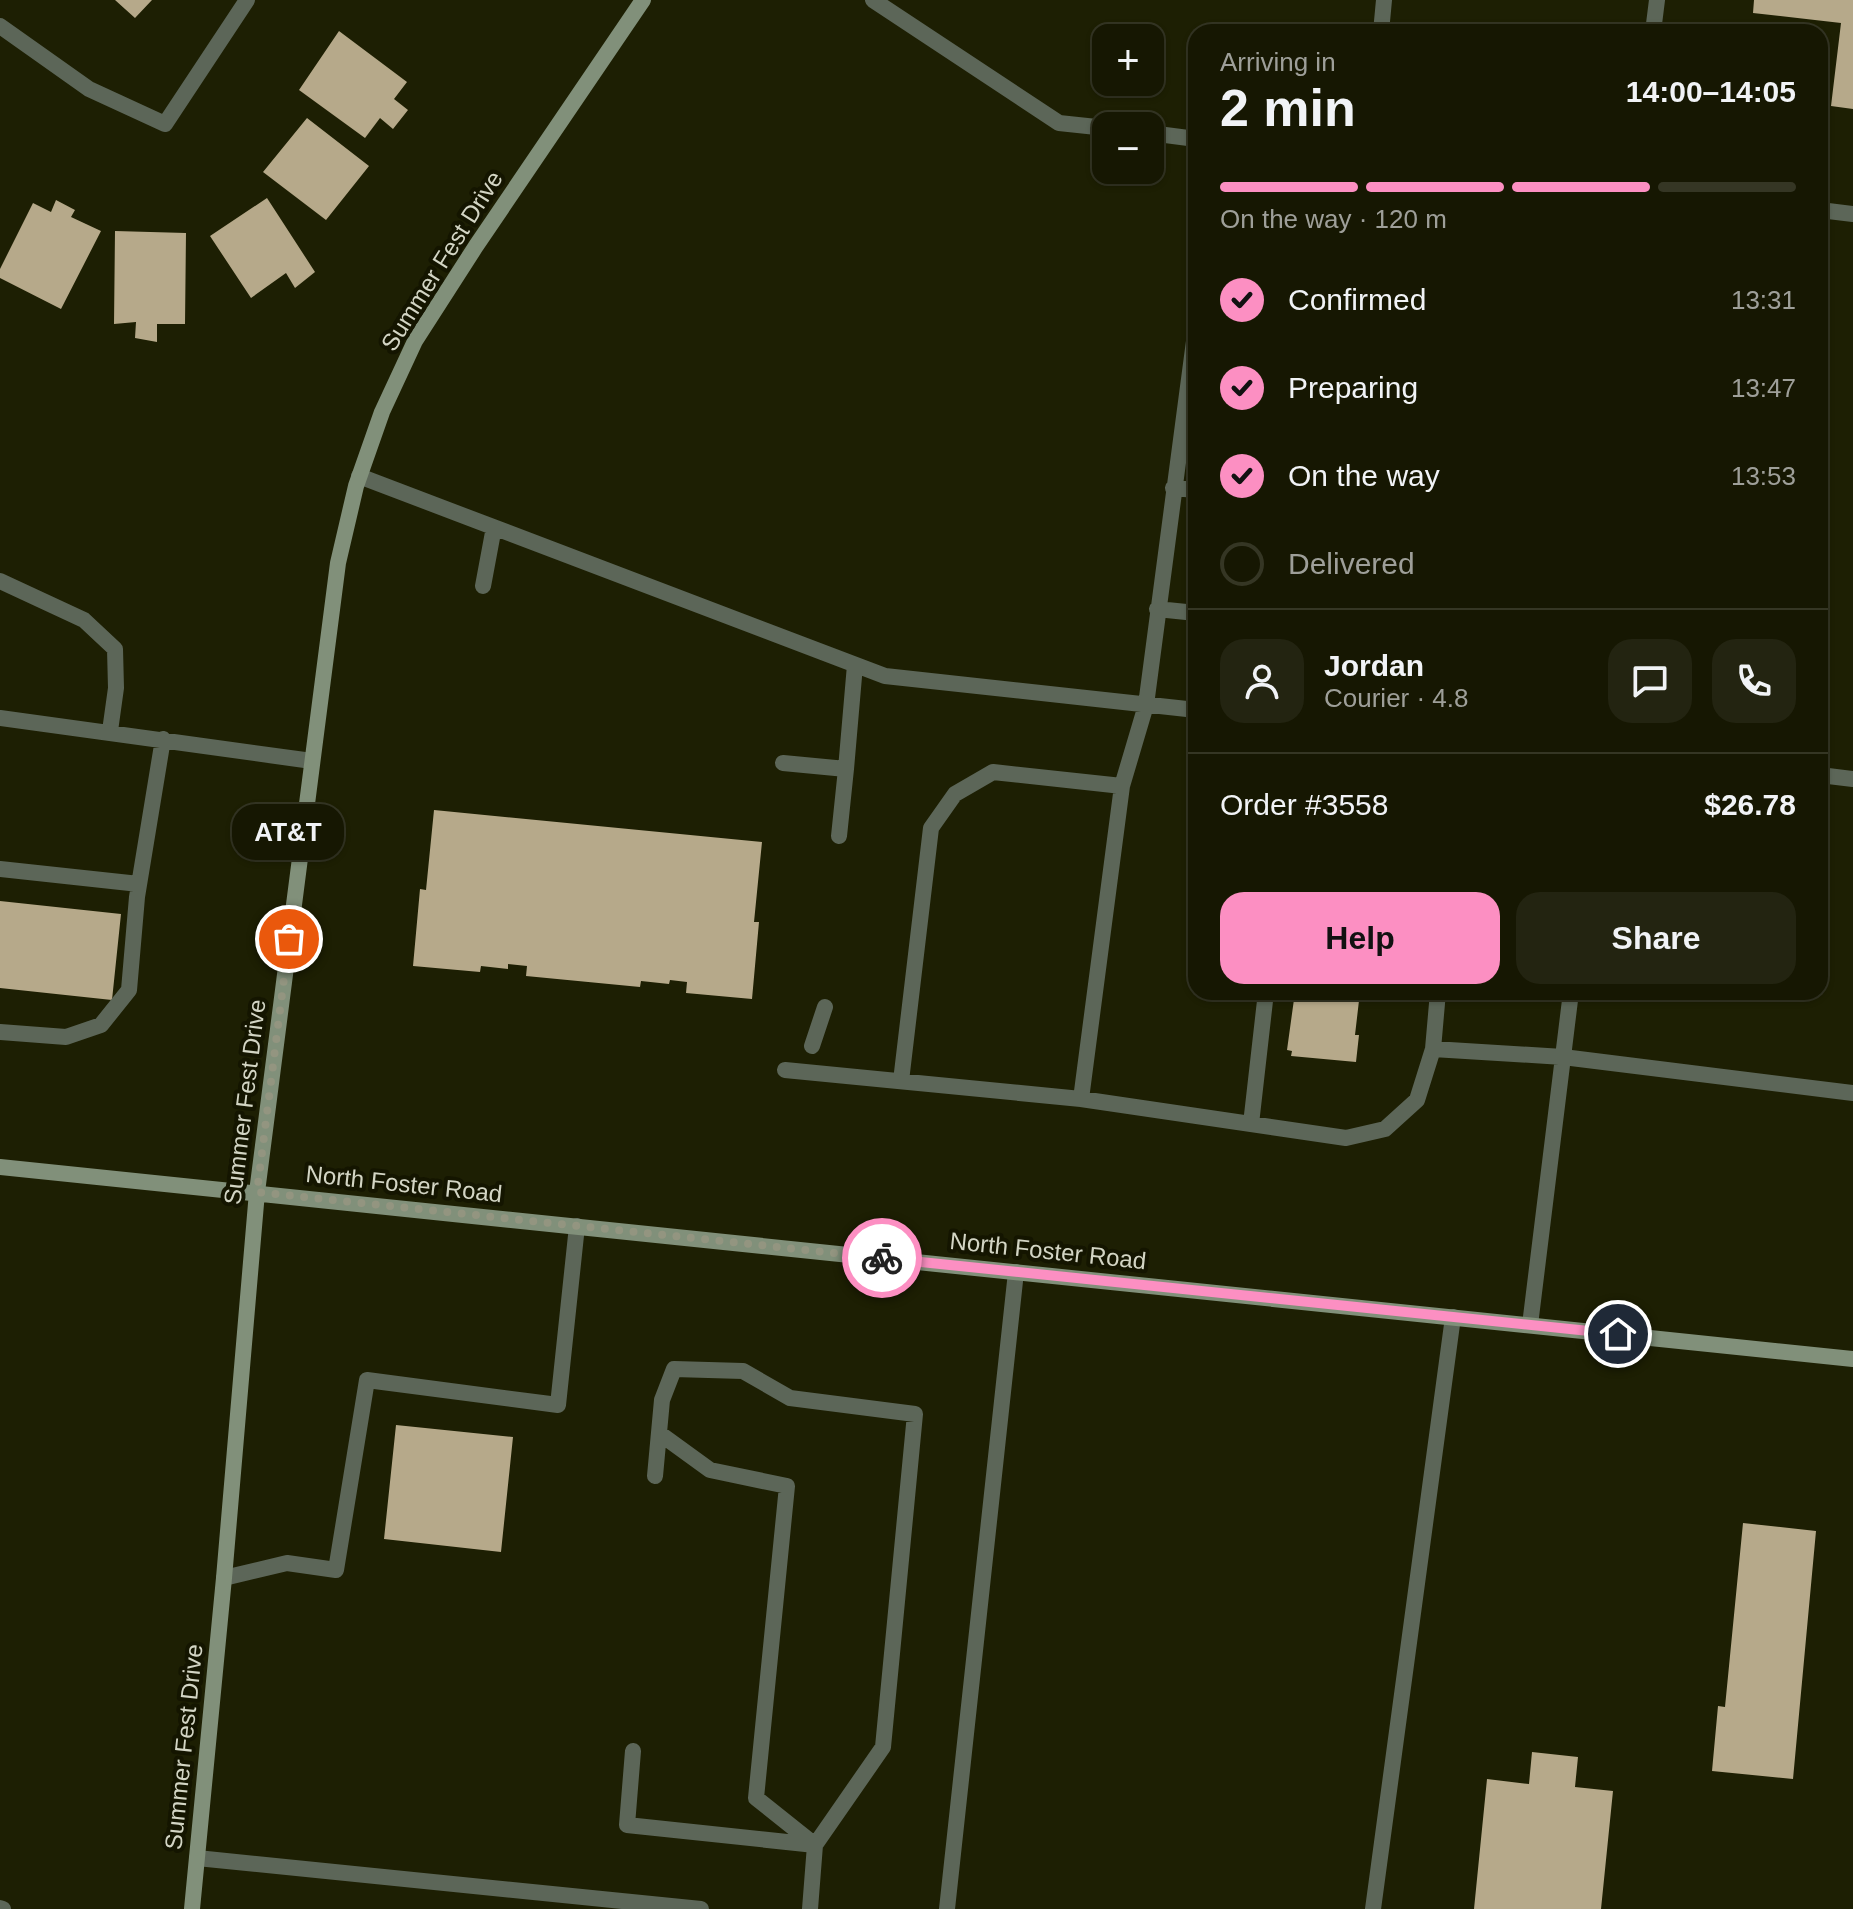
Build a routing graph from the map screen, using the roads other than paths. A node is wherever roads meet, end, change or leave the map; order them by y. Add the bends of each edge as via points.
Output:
1 (247, 0) edge
2 (643, 0) edge
3 (873, 0) edge
4 (1384, 0) edge
5 (1657, 0) edge
6 (1382, 24) edge
7 (1654, 24) edge
8 (0, 26) edge
9 (1092, 127) edge
10 (1164, 135) edge
11 (1188, 138) edge
12 (1828, 211) edge
13 (1853, 214) edge
14 (1188, 382) edge
15 (359, 476) junction
16 (1173, 488) junction
17 (1188, 489) edge
18 (494, 527) junction
19 (0, 581) edge
20 (483, 586) dead end
21 (1157, 609) junction
22 (1188, 612) edge
23 (855, 665) junction
24 (1146, 705) junction
25 (1188, 709) edge
26 (0, 718) edge
27 (110, 731) junction
28 (163, 739) junction
29 (312, 761) junction
30 (783, 763) dead end
31 (846, 769) junction
32 (1828, 776) edge
33 (1853, 779) edge
34 (1122, 786) junction
35 (839, 836) dead end
36 (0, 869) edge
37 (139, 884) junction
38 (1265, 1000) edge
39 (1437, 1000) edge
40 (1570, 1000) edge
41 (825, 1007) dead end
42 (0, 1032) edge
43 (812, 1046) dead end
44 (1433, 1049) junction
45 (1563, 1057) junction
46 (785, 1070) dead end
47 (901, 1081) junction
48 (1853, 1093) edge
49 (1081, 1099) junction
50 (1251, 1124) junction
51 (0, 1167) edge
52 (257, 1192) junction
53 (577, 1226) junction
54 (1016, 1272) junction
55 (1453, 1317) junction
56 (1530, 1325) junction
57 (1853, 1359) edge
58 (659, 1433) junction
59 (655, 1476) dead end
60 (224, 1578) junction
61 (633, 1751) dead end
62 (815, 1845) junction
63 (197, 1858) junction
64 (192, 1909) edge
65 (701, 1909) edge
66 (810, 1909) edge
67 (947, 1909) edge
68 (1373, 1909) edge

1 - 8 street via 165,124 89,89
2 - 15 street, Summer Fest Drive via 415,341
3 - 9 street via 1059,123
4 - 6 street
5 - 7 street
10 - 11 street
12 - 13 street
14 - 16 street
15 - 18 street
15 - 29 street, Summer Fest Drive via 338,563
16 - 17 street
16 - 21 street
18 - 20 street
18 - 23 street
19 - 27 street via 84,620 115,649
21 - 22 street
21 - 24 street
23 - 24 street via 885,676
23 - 31 street
24 - 25 street
24 - 34 street
26 - 27 street
27 - 28 street
28 - 29 street
28 - 37 street
29 - 52 street, Summer Fest Drive
30 - 31 street
31 - 35 street
32 - 33 street
34 - 47 street via 993,772 955,794 931,828
34 - 49 street
36 - 37 street
37 - 42 street via 129,990 101,1025 66,1037
38 - 50 street
39 - 44 street
40 - 45 street
41 - 43 street
44 - 45 street
44 - 50 street via 1417,1100 1385,1129 1346,1138
45 - 48 street
45 - 56 street
46 - 47 street
47 - 49 street
49 - 50 street
51 - 52 street, North Foster Road
52 - 53 street, North Foster Road
52 - 60 street, Summer Fest Drive
53 - 54 street, North Foster Road
53 - 60 street via 558,1405 367,1380 336,1570 287,1563
54 - 55 street, North Foster Road
54 - 67 street
55 - 56 street, North Foster Road
55 - 68 street
56 - 57 street, North Foster Road
58 - 59 street
58 - 62 street via 710,1470 787,1486 756,1798
58 - 62 street via 662,1400 674,1369 743,1371 790,1398 915,1414 883,1747
60 - 63 street, Summer Fest Drive
61 - 62 street via 627,1825
62 - 66 street
63 - 64 street, Summer Fest Drive
63 - 65 street

